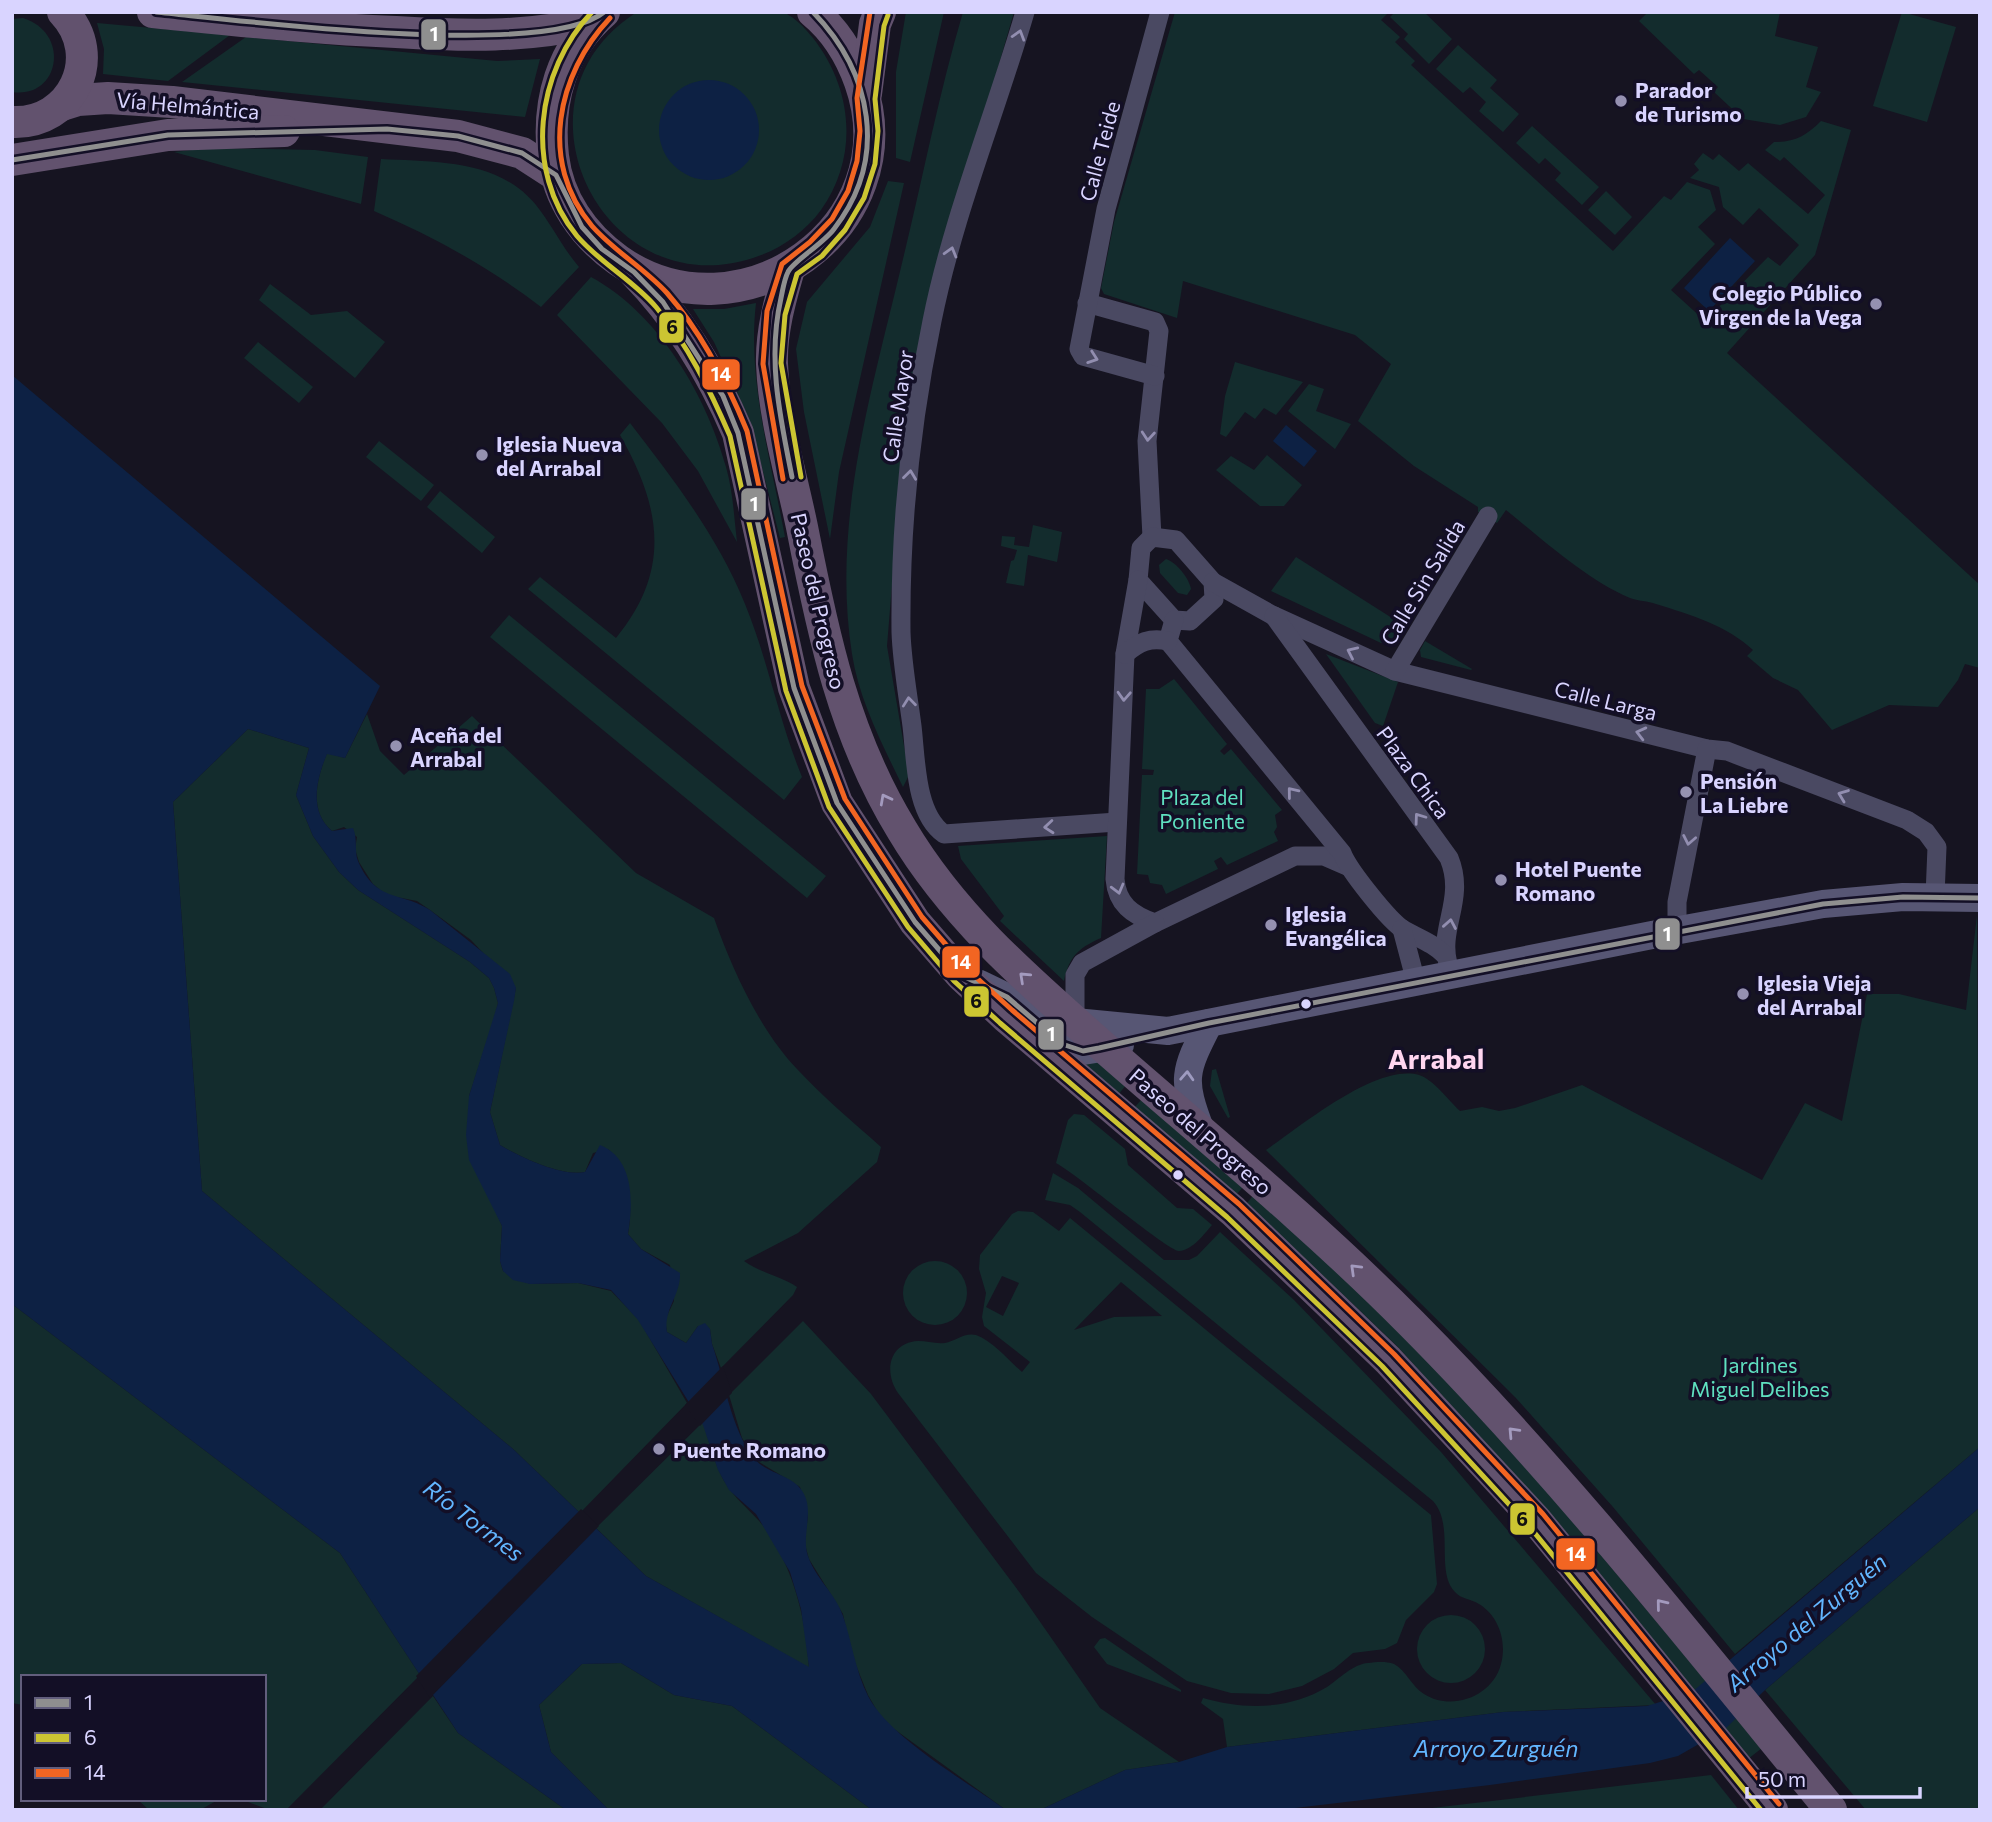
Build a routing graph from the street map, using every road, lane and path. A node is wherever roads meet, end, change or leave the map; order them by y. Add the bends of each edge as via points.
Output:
1 (63, 12) edge
2 (153, 12) edge
3 (325, 12) edge
4 (814, 12) edge
5 (880, 12) edge
6 (1026, 12) edge
7 (1160, 12) edge
8 (598, 17) edge
9 (425, 34) junction
10 (866, 99) junction
11 (62, 105) junction
12 (12, 122) edge
13 (387, 129) junction
14 (12, 160) edge
15 (556, 175) junction
16 (789, 269) junction
17 (634, 272) junction
18 (1087, 303) junction
19 (1155, 376) junction
20 (1488, 516) dead end
21 (1153, 537) junction
22 (1138, 580) junction
23 (1213, 582) junction
24 (1272, 615) junction
25 (1174, 621) junction
26 (1168, 641) junction
27 (1125, 654) junction
28 (1395, 671) junction
29 (1707, 749) junction
30 (1311, 815) junction
31 (1118, 822) junction
32 (1295, 856) junction
33 (1347, 866) junction
34 (1935, 896) junction
35 (1980, 898) edge
36 (1155, 923) junction
37 (1402, 929) junction
38 (1677, 930) junction
39 (1448, 966) junction
40 (961, 975) junction
41 (1416, 982) junction
42 (1075, 1010) junction
43 (1209, 1023) junction
44 (1107, 1036) junction
45 (1201, 1131) junction
46 (1772, 1810) edge
47 (1830, 1810) edge

1 - 11 highway via 78,31 83,60 75,90
2 - 9 highway via 314,29
3 - 9 highway
4 - 10 highway via 852,59
5 - 10 highway
31 -> 6 street, Calle Mayor via 944,834 927,818 901,634 909,487 932,319 985,133
7 - 18 street, Calle Teide via 1106,209
8 - 9 highway via 534,33
8 - 15 highway via 562,68 550,121
10 - 16 highway via 866,163 856,195 839,224
11 - 12 highway, Vía Helmántica via 35,120
11 - 13 highway, Vía Helmántica via 108,98 172,102
13 - 14 highway via 168,135
13 - 15 highway, Vía Helmántica via 486,142 522,153
15 - 17 highway via 582,227 602,249
16 - 17 highway via 752,285 712,290 672,286
42 -> 16 highway, Paseo del Progreso via 989,945 938,885 901,830 848,718 824,642 774,375 776,313
17 - 40 highway, Paseo del Progreso via 663,302 700,358 738,433 794,688 837,803 915,922
18 - 19 street via 1155,322 1159,331
18 -> 19 street, Calle Teide via 1079,349 1083,356
19 -> 21 street via 1147,441
20 - 28 street, Calle Sin Salida
21 - 22 street via 1141,548
21 - 23 street via 1176,540
22 - 25 street
22 - 27 street
23 - 24 street, Calle Larga
23 - 25 street via 1214,599 1203,613 1190,621
28 -> 24 street, Calle Larga
39 -> 24 street, Plaza Chica via 1457,884 1449,859
25 - 26 street
26 - 27 street via 1139,642
30 -> 26 street
27 -> 31 street
29 -> 28 street, Calle Larga
34 -> 29 street, Calle Larga via 1937,847 1926,832 1862,802 1727,751
29 -> 38 street via 1677,902
30 - 32 street via 1306,845
30 - 33 street
31 -> 36 street via 1116,894 1126,908
32 - 33 street via 1324,856
32 - 36 street
33 - 37 street
34 - 35 main road
34 - 38 main road via 1823,904
36 - 42 street via 1082,963 1075,975
37 - 39 street via 1434,944
37 - 41 street
38 - 39 main road
39 - 41 main road
40 - 44 main road via 1007,997 1062,1044 1083,1051
40 - 46 highway, Paseo del Progreso via 1233,1210 1388,1360 1536,1520
41 - 43 main road
42 - 44 highway, Paseo del Progreso
43 - 44 main road via 1146,1041
45 -> 43 main road via 1186,1093 1188,1063
44 - 45 highway, Paseo del Progreso
47 -> 45 highway, Paseo del Progreso via 1562,1484 1412,1324 1260,1180

